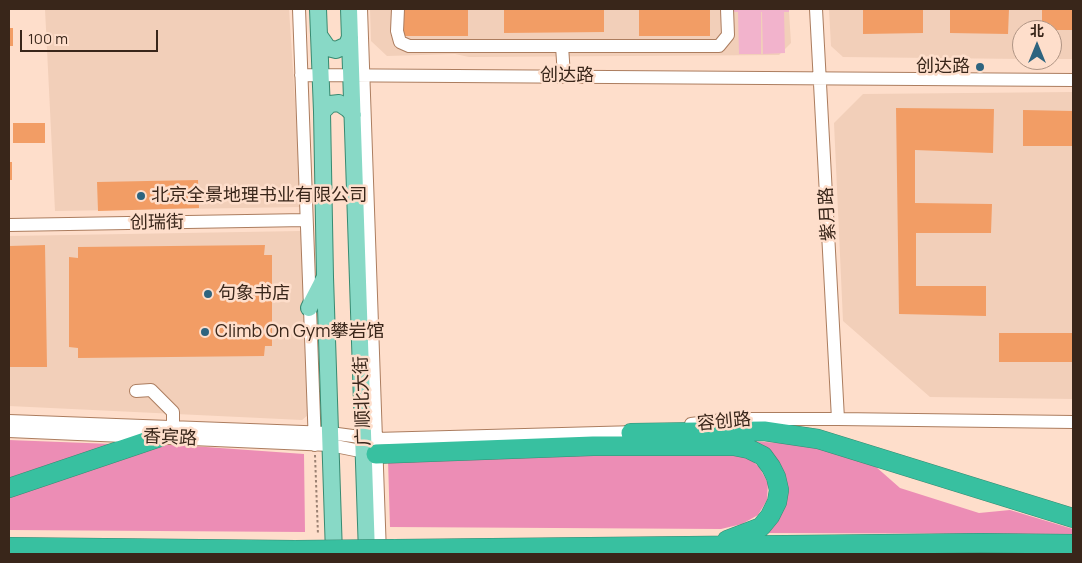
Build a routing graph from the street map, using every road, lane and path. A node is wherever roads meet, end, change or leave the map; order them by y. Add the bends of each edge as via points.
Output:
1 (299, 9) edge
2 (318, 9) edge
3 (349, 9) edge
4 (361, 9) edge
5 (398, 9) edge
6 (727, 9) edge
7 (816, 9) edge
8 (319, 36) junction
9 (350, 37) junction
10 (562, 46) junction
11 (301, 75) junction
12 (321, 76) junction
13 (357, 76) junction
14 (564, 76) junction
15 (821, 79) junction
16 (1073, 80) edge
17 (322, 112) junction
18 (352, 115) junction
19 (368, 218) junction
20 (306, 220) junction
21 (9, 225) edge
22 (357, 242) junction
23 (325, 277) junction
24 (309, 308) junction
25 (136, 391) dead end
26 (838, 418) junction
27 (9, 421) edge
28 (1073, 422) edge
29 (9, 431) edge
30 (166, 432) junction
31 (631, 433) junction
32 (322, 439) junction
33 (370, 445) junction
34 (9, 488) edge
35 (1073, 518) edge
36 (318, 535) dead end
37 (1073, 544) edge
38 (712, 545) junction
39 (9, 547) edge
40 (387, 552) edge
41 (334, 554) edge
42 (367, 554) edge

1 - 11 street
2 - 8 main road, 广顺北大街
3 - 9 main road, 广顺北大街
4 - 13 street
5 - 10 street via 400,42 409,46
6 - 10 street via 728,35 719,46
7 - 15 street, 紫月路
8 - 9 main road via 328,48 336,50 347,45
8 - 12 main road, 广顺北大街
9 - 13 main road, 广顺北大街
10 - 14 street
11 - 12 street, 创达路
11 - 20 street
12 - 13 street, 创达路
12 - 17 main road, 广顺北大街
13 - 14 street, 创达路
13 - 18 main road, 广顺北大街
13 - 19 street
14 - 15 street, 创达路
15 - 16 street, 创达路
15 - 26 street, 紫月路
17 - 18 main road via 330,104 339,103
17 - 23 main road, 广顺北大街
18 - 22 main road, 广顺北大街
19 - 22 main road
19 - 33 street
20 - 21 street, 创瑞街
20 - 24 street
22 - 33 main road, 广顺北大街
23 - 24 main road
23 - 32 main road, 广顺北大街
24 - 32 street
25 - 30 street via 151,390 173,412
26 - 28 street, 容创路
26 - 31 street, 容创路 via 731,419
27 - 30 street, 香宾路
29 - 30 street, 香宾路
30 - 32 street, 香宾路
30 - 34 highway
31 - 33 street, 容创路
31 - 35 highway via 764,431 818,439
32 - 33 street, 香宾路
32 - 36 path
32 - 41 main road, 广顺北大街
33 - 38 highway via 734,446 749,449 763,456 772,467 778,484 777,502 761,527
33 - 40 street
33 - 42 main road, 广顺北大街
37 - 38 highway
38 - 40 highway
39 - 40 highway, bridge

